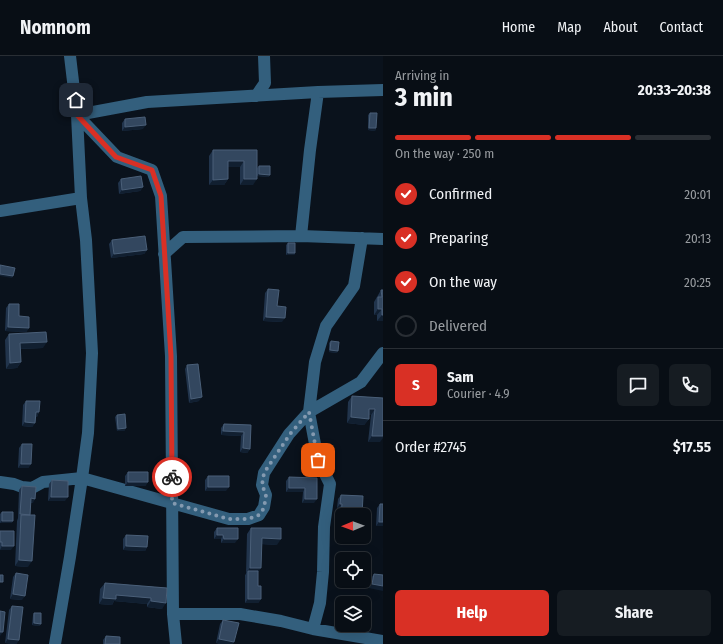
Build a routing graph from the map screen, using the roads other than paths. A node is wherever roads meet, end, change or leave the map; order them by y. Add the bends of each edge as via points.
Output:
1 (70, 56) edge
2 (264, 56) edge
3 (383, 90) edge
4 (318, 92) junction
5 (256, 96) junction
6 (77, 115) junction
7 (81, 198) junction
8 (0, 211) edge
9 (300, 236) junction
10 (362, 238) junction
11 (383, 239) edge
12 (164, 254) junction
13 (383, 353) edge
14 (309, 412) junction
15 (82, 478) junction
16 (0, 482) edge
17 (172, 503) junction
18 (173, 614) junction
19 (313, 629) junction
20 (383, 641) edge
21 (55, 644) edge
22 (176, 644) edge

1 - 6 street
2 - 5 street via 265,83
3 - 4 street
4 - 5 street
4 - 9 street
5 - 6 street via 147,102
6 - 7 street
6 - 12 street via 116,157 152,170 161,196
7 - 8 street
7 - 15 street via 86,240 92,353 88,433
9 - 10 street
9 - 12 street via 183,237
10 - 11 street
10 - 14 street via 354,286 326,326 315,362
12 - 17 street via 171,356
13 - 14 street via 361,382
14 - 17 street via 290,434 264,473 262,485 266,495 264,508 259,515 248,519 229,519
14 - 19 street via 318,460 330,484 324,527 320,603
15 - 16 street via 43,482 32,488
15 - 17 street
15 - 21 street
17 - 18 street
18 - 19 street via 240,614
18 - 22 street
19 - 20 street

